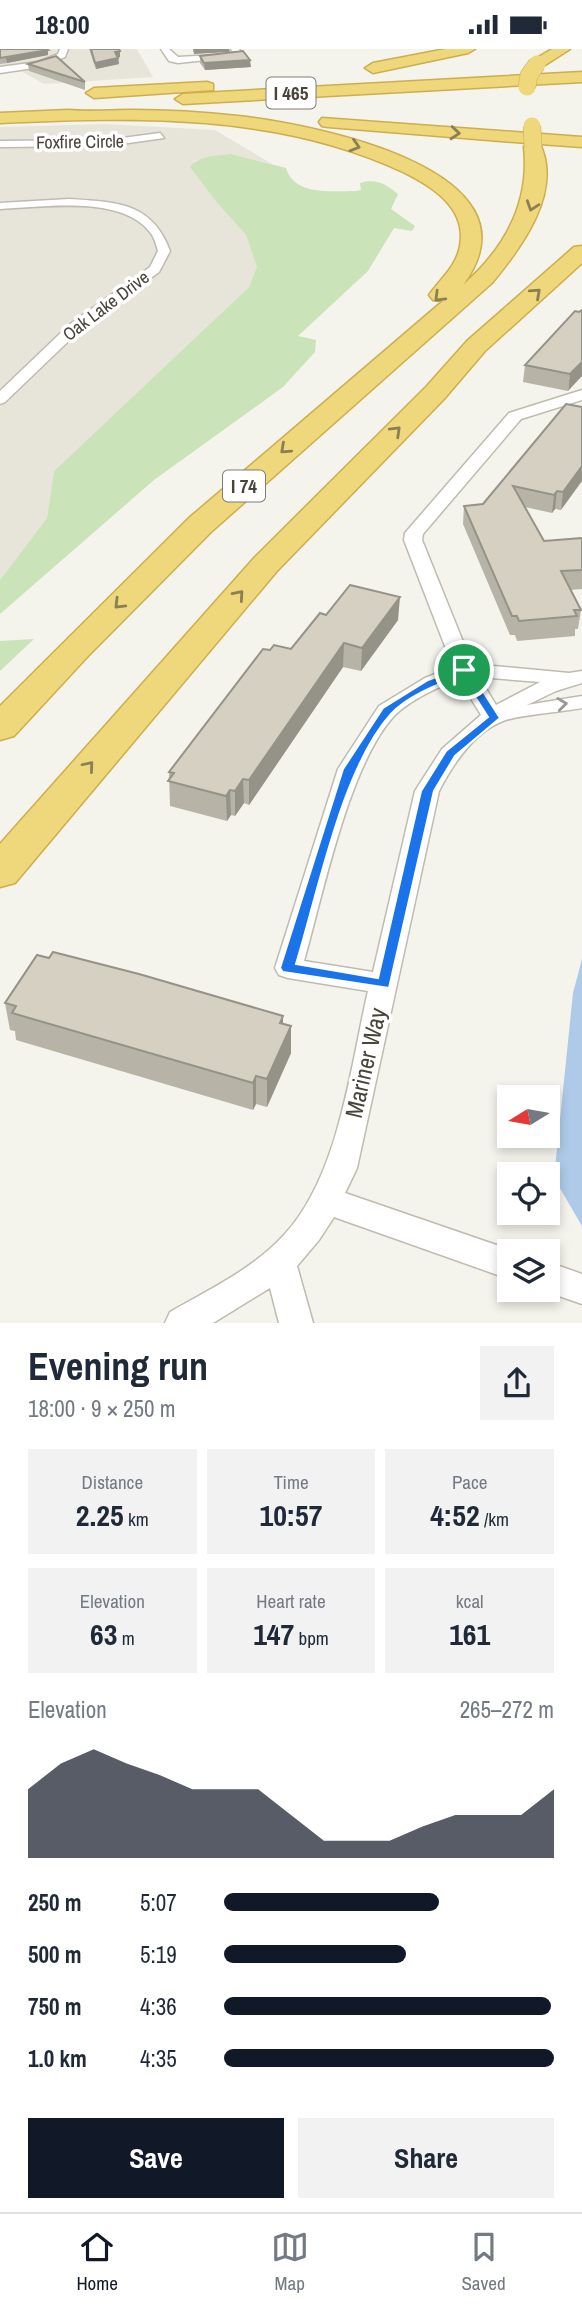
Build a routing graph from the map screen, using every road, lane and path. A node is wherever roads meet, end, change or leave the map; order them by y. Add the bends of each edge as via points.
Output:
1 (64, 49) edge
2 (165, 49) edge
3 (234, 49) edge
4 (450, 49) edge
5 (468, 49) edge
6 (563, 49) edge
7 (398, 64) junction
8 (582, 67) edge
9 (0, 70) edge
10 (350, 72) dead end
11 (328, 74) dead end
12 (582, 77) edge
13 (77, 91) joint
14 (0, 109) edge
15 (45, 116) junction
16 (0, 118) edge
17 (160, 136) dead end
18 (582, 142) edge
19 (0, 144) edge
20 (0, 206) edge
21 (582, 252) edge
22 (582, 280) edge
23 (435, 393) junction
24 (582, 395) edge
25 (0, 399) edge
26 (320, 418) junction
27 (464, 670) junction
28 (574, 678) edge
29 (582, 702) edge
30 (494, 718) junction
31 (0, 728) edge
32 (0, 872) edge
33 (384, 984) junction
34 (327, 1201) junction
35 (497, 1260) edge
36 (279, 1261) junction
37 (560, 1281) edge
38 (582, 1289) edge
39 (182, 1323) edge
40 (296, 1323) edge

1 - 9 street via 60,57 47,63
2 - 3 street via 174,60 240,56
4 - 7 highway
5 - 7 highway
6 -> 26 highway, I 74, bridge via 528,75 537,166 534,204 502,258 459,302
7 - 10 highway
8 - 13 highway, I 465
11 - 13 highway
12 - 14 highway, I 465
15 - 16 highway
15 -> 18 highway via 199,114
15 -> 26 highway via 178,117 309,134 396,161 431,179 459,202 470,222 472,242 461,272
17 - 19 street, Foxfire Circle via 107,143
20 - 25 street, Oak Lake Drive via 68,203 117,208 148,221 164,251 150,274 74,328
23 -> 21 highway via 476,346
22 - 23 highway via 496,351
32 -> 23 highway via 266,564
24 - 27 street via 515,415 414,533
26 -> 31 highway, I 74 via 200,525
27 - 28 street
27 - 30 street
27 - 33 street via 432,682 387,711 349,769 288,968
28 - 30 street, Mariner Way via 537,691
30 -> 29 street
30 - 33 street, Mariner Way via 450,753 428,791
33 - 34 street, Mariner Way via 342,1168
34 - 35 street
34 - 36 street, Mariner Way via 307,1233
36 - 39 street, Mariner Way
36 - 40 street
37 - 38 street

